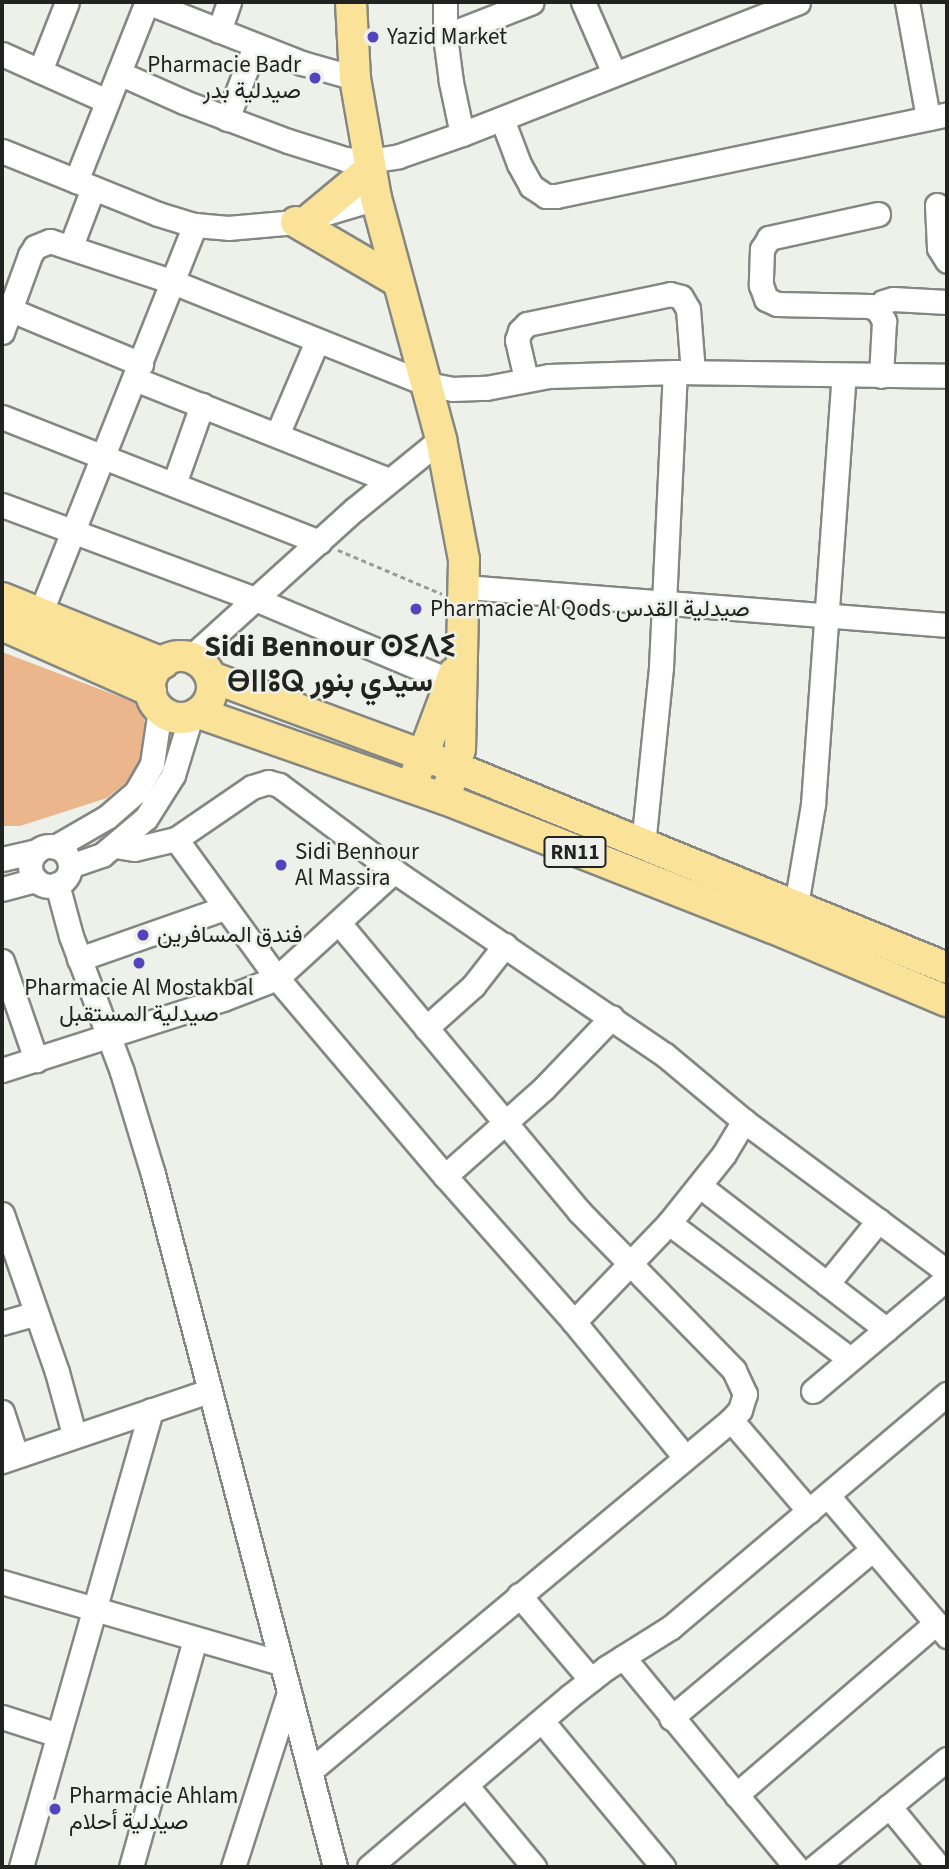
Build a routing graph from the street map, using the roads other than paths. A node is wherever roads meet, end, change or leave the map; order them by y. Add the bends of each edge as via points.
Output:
1 (67, 2) edge
2 (147, 2) edge
3 (229, 2) edge
4 (349, 2) edge
5 (445, 2) edge
6 (532, 2) edge
7 (583, 2) edge
8 (798, 2) edge
9 (907, 2) edge
10 (219, 31) junction
11 (445, 36) junction
12 (255, 46) junction
13 (2, 54) edge
14 (40, 71) junction
15 (118, 73) junction
16 (614, 73) junction
17 (355, 78) junction
18 (107, 101) junction
19 (938, 116) edge
20 (227, 119) junction
21 (502, 119) junction
22 (462, 134) junction
23 (2, 150) edge
24 (370, 165) junction
25 (84, 184) junction
26 (376, 198) junction
27 (937, 205) dead end
28 (878, 214) dead end
29 (303, 220) junction
30 (195, 225) junction
31 (71, 246) junction
32 (947, 261) edge
33 (397, 281) junction
34 (173, 282) junction
35 (947, 302) edge
36 (11, 310) junction
37 (878, 310) junction
38 (2, 332) edge
39 (317, 341) junction
40 (138, 372) junction
41 (684, 372) junction
42 (844, 376) junction
43 (881, 376) junction
44 (947, 376) edge
45 (526, 379) junction
46 (426, 384) junction
47 (202, 405) junction
48 (2, 417) edge
49 (277, 435) junction
50 (441, 439) junction
51 (102, 456) junction
52 (388, 480) junction
53 (174, 484) junction
54 (2, 505) edge
55 (71, 532) junction
56 (319, 542) junction
57 (465, 596) junction
58 (2, 598) edge
59 (255, 599) junction
60 (663, 602) junction
61 (40, 614) junction
62 (828, 614) junction
63 (2, 625) edge
64 (947, 625) edge
65 (188, 666) junction
66 (453, 688) junction
67 (155, 700) junction
68 (195, 714) junction
69 (380, 740) junction
70 (424, 755) junction
71 (457, 768) junction
72 (410, 786) junction
73 (445, 799) junction
74 (176, 839) junction
75 (643, 845) junction
76 (115, 846) junction
77 (46, 849) junction
78 (2, 859) edge
79 (394, 871) junction
80 (54, 877) junction
81 (2, 889) edge
82 (796, 905) junction
83 (225, 908) junction
84 (339, 923) junction
85 (505, 945) junction
86 (79, 959) junction
87 (2, 961) edge
88 (947, 968) edge
89 (277, 978) junction
90 (947, 1001) edge
91 (612, 1017) junction
92 (426, 1028) junction
93 (110, 1036) junction
94 (36, 1059) junction
95 (2, 1070) edge
96 (744, 1121) junction
97 (504, 1124) junction
98 (444, 1176) junction
99 (700, 1186) junction
100 (2, 1214) edge
101 (879, 1220) junction
102 (669, 1223) junction
103 (6, 1241) edge
104 (629, 1266) junction
105 (947, 1272) edge
106 (947, 1278) edge
107 (827, 1284) junction
108 (36, 1313) junction
109 (574, 1322) junction
110 (2, 1323) edge
111 (886, 1329) junction
112 (850, 1359) junction
113 (209, 1391) junction
114 (813, 1391) dead end
115 (947, 1394) edge
116 (151, 1410) junction
117 (2, 1412) edge
118 (731, 1420) junction
119 (74, 1434) junction
120 (685, 1457) junction
121 (9, 1458) edge
122 (828, 1496) junction
123 (809, 1511) junction
124 (872, 1550) junction
125 (2, 1582) edge
126 (519, 1595) junction
127 (95, 1610) junction
128 (942, 1630) edge
129 (195, 1639) junction
130 (623, 1657) junction
131 (280, 1663) junction
132 (591, 1680) junction
133 (289, 1693) junction
134 (2, 1717) edge
135 (671, 1717) junction
136 (542, 1721) junction
137 (58, 1735) junction
138 (947, 1759) edge
139 (310, 1771) junction
140 (466, 1786) junction
141 (736, 1795) junction
142 (889, 1806) junction
143 (381, 1864) edge
144 (21, 1867) edge
145 (131, 1867) edge
146 (233, 1867) edge
147 (335, 1867) edge
148 (534, 1867) edge
149 (663, 1867) edge
150 (796, 1867) edge
151 (815, 1867) edge
152 (939, 1867) edge

1 - 14 street
2 - 10 street
2 - 15 street
3 - 10 street
4 - 17 main road
5 - 11 street
6 - 11 street
7 - 16 street
8 - 16 street
9 - 19 street
10 - 12 street
11 - 22 street
12 - 17 street
12 - 20 street
13 - 14 street
14 - 18 street
15 - 18 street
15 - 20 street
16 - 21 street
17 - 24 main road
18 - 25 street
19 - 21 street via 556,196 546,196 531,186
20 - 24 street
21 - 22 street
22 - 24 street
23 - 25 street
24 - 26 main road
24 - 29 main road
25 - 30 street
25 - 31 street
26 - 29 street
26 - 33 main road
27 - 32 street via 939,248
28 - 37 street via 776,234 761,254 762,293 771,302
29 - 30 street via 228,228
29 - 33 main road
30 - 34 street
31 - 34 street
31 - 36 street via 50,241 35,247
33 - 46 main road
34 - 39 street
34 - 40 street
35 - 37 street via 893,299
36 - 38 street
36 - 40 street
37 - 43 street via 884,321
39 - 46 street
39 - 49 street
40 - 47 street
40 - 51 street
41 - 42 street
41 - 45 street
41 - 45 street via 688,309 681,297 670,294 527,324 517,340
41 - 60 street
42 - 43 street
42 - 62 street
43 - 44 street
45 - 46 street via 469,389
46 - 50 main road
47 - 49 street
47 - 53 street
48 - 51 street
49 - 52 street
50 - 52 street
50 - 57 main road via 460,531
51 - 53 street
51 - 55 street
52 - 56 street
53 - 56 street
54 - 55 street
55 - 59 street
55 - 61 street
56 - 59 street
57 - 60 street
57 - 66 main road via 462,653
58 - 61 main road, RN11
59 - 65 street
59 - 66 street
60 - 62 street
60 - 75 street via 656,741
61 - 65 main road, RN11
62 - 64 street
62 - 82 street via 813,804
63 - 67 main road, RN11
65 - 67 main road via 153,675
65 - 68 main road via 212,691 208,703
65 - 69 main road, RN11
66 - 69 main road via 413,725
66 - 70 main road
66 - 71 main road via 462,733
67 - 68 main road, RN11 via 180,718
67 - 77 street via 152,764 136,792 107,817
68 - 72 main road, RN11
68 - 76 street via 168,787 146,818
69 - 70 main road, RN11
70 - 71 main road, RN11
70 - 72 main road
71 - 73 main road
71 - 75 main road, RN11
72 - 73 main road, RN11
73 - 90 main road, RN11
74 - 76 street via 134,849
74 - 79 street via 252,787 268,782 285,789
74 - 83 street
75 - 82 main road, RN11
76 - 80 street
77 - 78 street
77 - 80 street via 66,854
77 - 80 street via 30,869
79 - 84 street
79 - 85 street
80 - 81 street
80 - 86 street
82 - 88 main road, RN11
83 - 86 street
83 - 89 street
84 - 89 street
84 - 92 street
85 - 91 street
85 - 92 street via 473,986
86 - 93 street
87 - 94 street
89 - 93 street
89 - 98 street
91 - 96 street
91 - 97 street
92 - 97 street
93 - 94 street
93 - 113 street via 153,1174
94 - 95 street
96 - 99 street
96 - 101 street
97 - 98 street
97 - 104 street
98 - 109 street
99 - 102 street
99 - 107 street
100 - 103 street
101 - 105 street
101 - 107 street
102 - 104 street
102 - 112 street
103 - 108 street
104 - 109 street
104 - 118 street via 741,1380 744,1402
106 - 111 street
107 - 111 street
108 - 110 street
108 - 119 street
109 - 120 street
111 - 112 street
112 - 114 street
113 - 116 street
113 - 131 street
115 - 122 street
116 - 119 street
116 - 127 street
117 - 121 street
118 - 120 street
118 - 123 street
119 - 121 street
120 - 126 street
122 - 123 street
122 - 124 street
123 - 130 street via 671,1628
124 - 128 street
124 - 135 street
125 - 127 street
126 - 132 street
126 - 139 street
127 - 129 street
127 - 137 street
128 - 141 street
129 - 131 street
129 - 145 street
130 - 132 street
130 - 135 street
131 - 133 street
132 - 136 street
133 - 139 street
133 - 146 street
134 - 137 street
135 - 141 street
136 - 140 street
136 - 149 street
137 - 144 street
138 - 142 street
139 - 147 street
140 - 143 street
140 - 148 street
141 - 150 street
142 - 151 street
142 - 152 street

